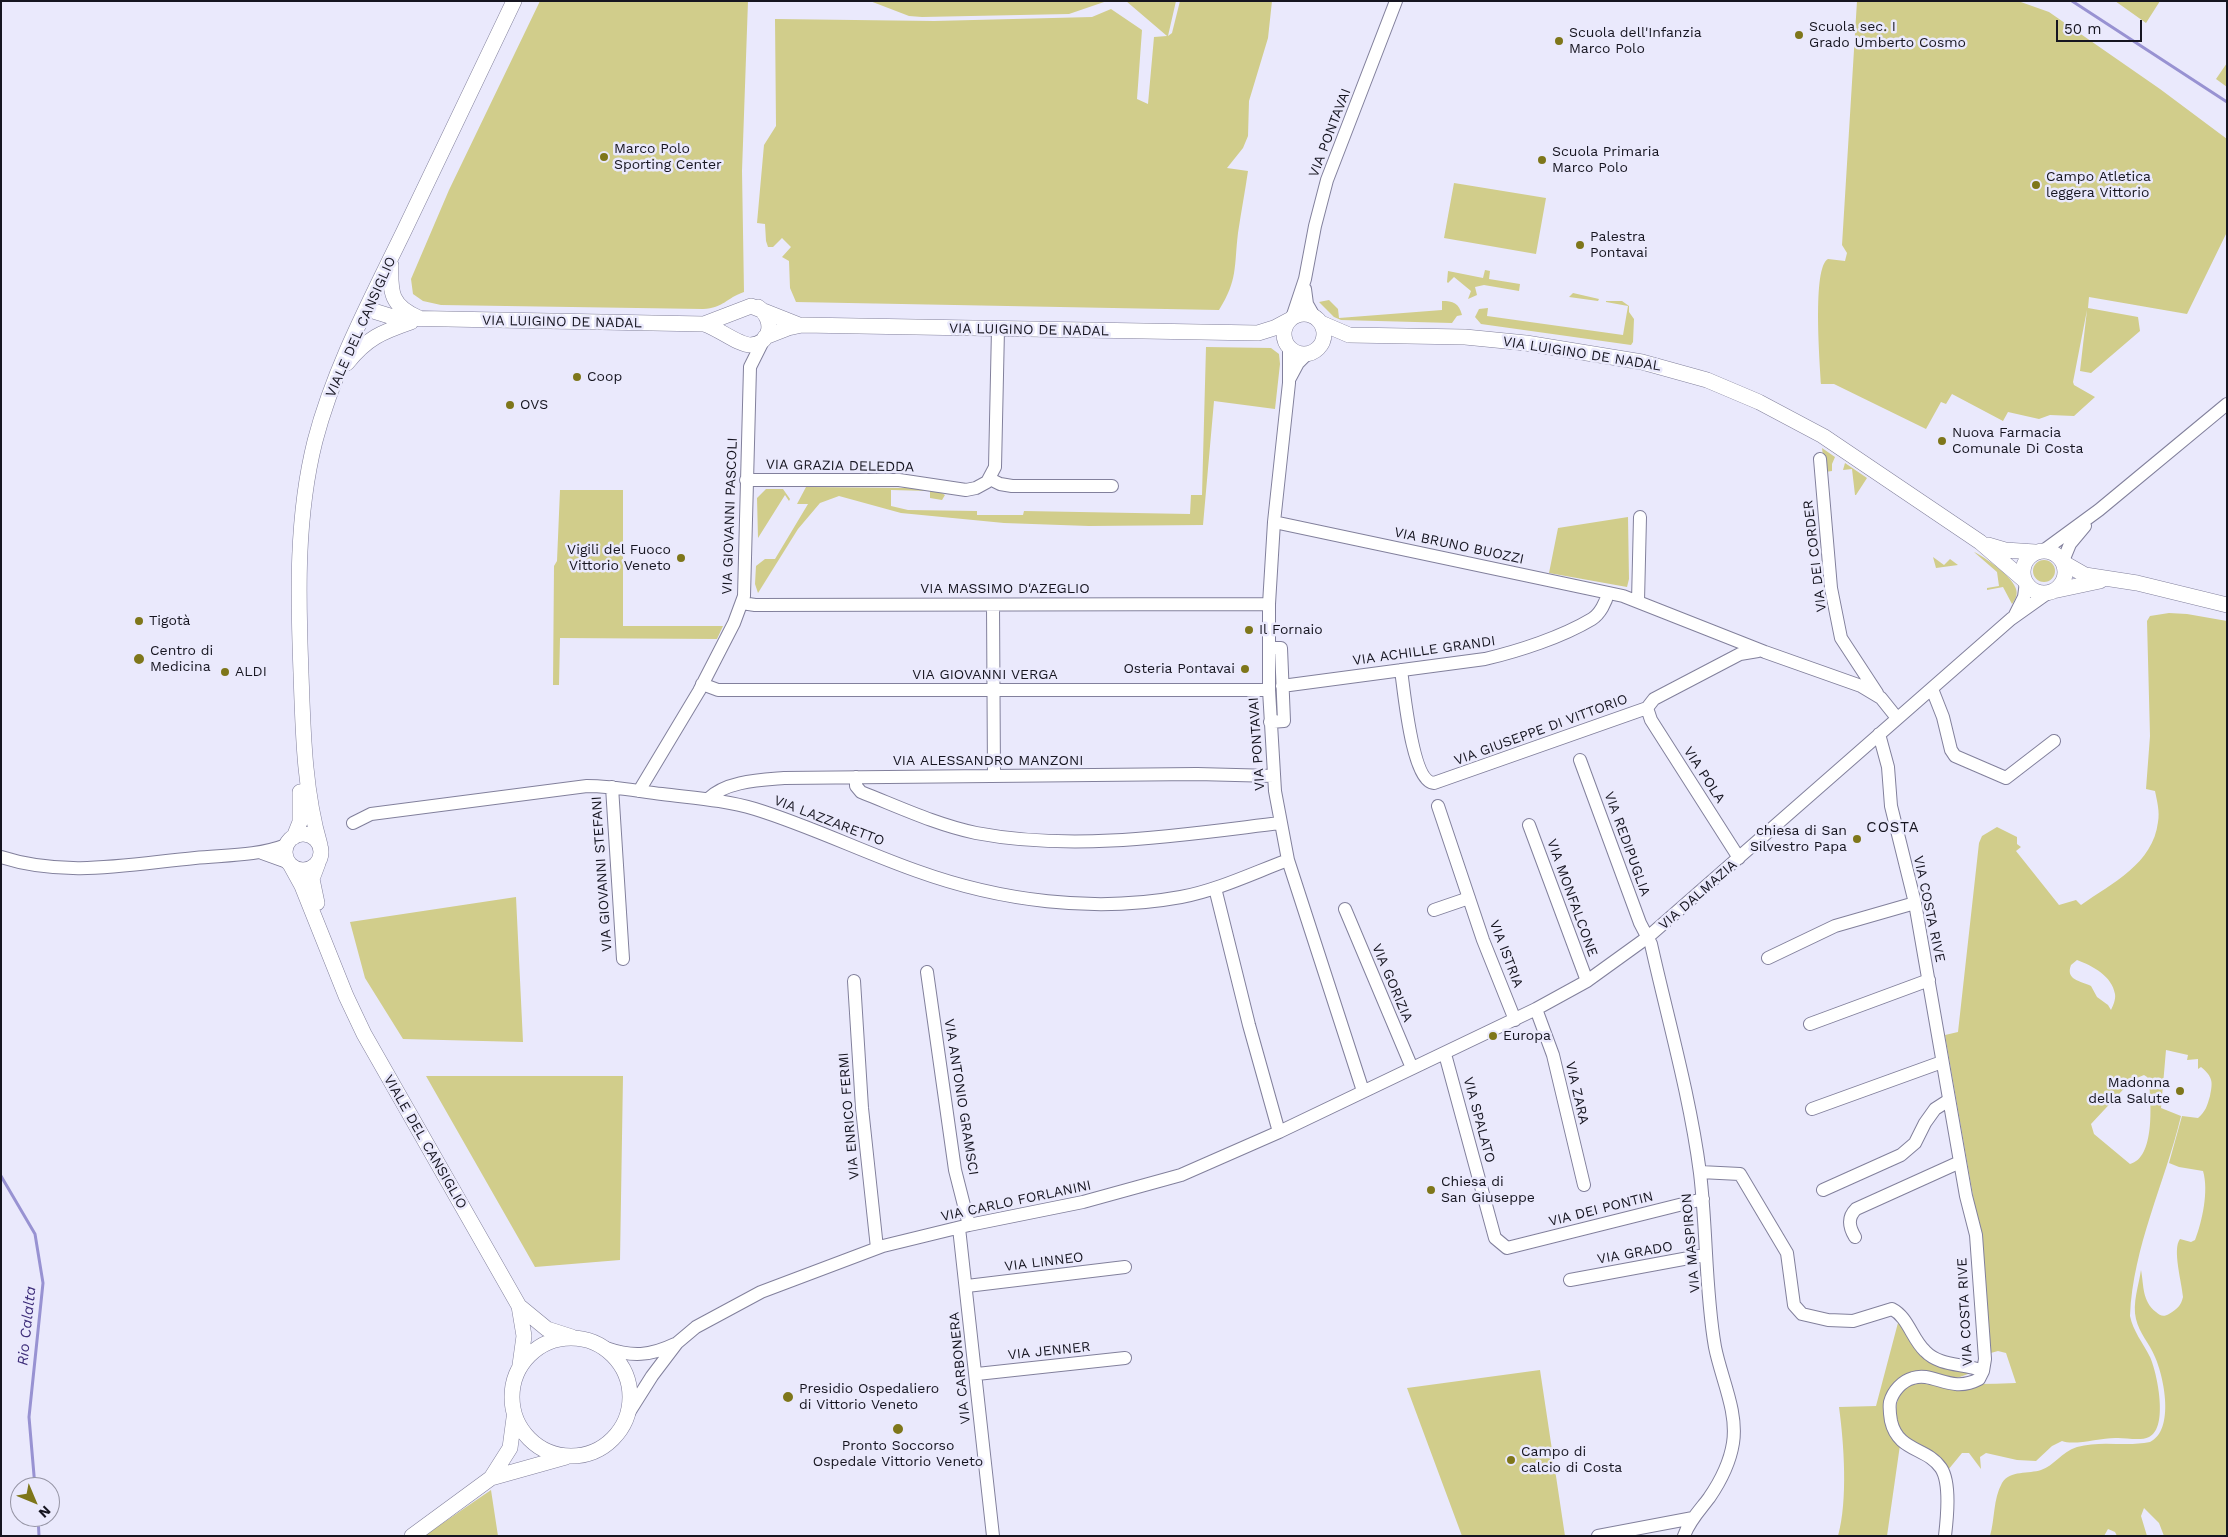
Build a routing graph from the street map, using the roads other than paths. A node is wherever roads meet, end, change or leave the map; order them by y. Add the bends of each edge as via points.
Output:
1 (514, 1) edge
2 (1396, 1) edge
3 (391, 258) junction
4 (1305, 280) junction
5 (758, 307) junction
6 (367, 309) junction
7 (738, 310) junction
8 (420, 319) junction
9 (1291, 319) junction
10 (1318, 320) junction
11 (704, 324) junction
12 (799, 325) junction
13 (998, 329) junction
14 (1258, 333) junction
15 (1346, 335) junction
16 (765, 338) junction
17 (737, 340) junction
18 (1288, 345) junction
19 (1314, 349) junction
20 (750, 365) junction
21 (337, 376) junction
22 (1289, 383) junction
23 (2227, 404) edge
24 (1820, 459) dead end
25 (990, 479) junction
26 (746, 480) junction
27 (1112, 486) dead end
28 (2099, 510) junction
29 (1640, 517) dead end
30 (1274, 522) junction
31 (1980, 542) junction
32 (2039, 551) junction
33 (2063, 562) junction
34 (2108, 579) junction
35 (2025, 581) junction
36 (2051, 592) junction
37 (1608, 593) junction
38 (1638, 602) junction
39 (742, 603) junction
40 (994, 604) junction
41 (1269, 604) junction
42 (2227, 605) edge
43 (2013, 618) junction
44 (1721, 635) junction
45 (1269, 648) junction
46 (1765, 652) junction
47 (1851, 655) junction
48 (1722, 663) junction
49 (1401, 670) junction
50 (1844, 680) junction
51 (702, 684) junction
52 (1282, 686) junction
53 (1932, 689) junction
54 (994, 690) junction
55 (1269, 690) junction
56 (1881, 698) junction
57 (1647, 708) junction
58 (1898, 718) junction
59 (1270, 722) junction
60 (1880, 734) junction
61 (303, 736) junction
62 (2054, 741) dead end
63 (1580, 760) dead end
64 (994, 776) junction
65 (1274, 776) junction
66 (856, 777) junction
67 (612, 788) junction
68 (639, 791) junction
69 (708, 799) junction
70 (1438, 806) dead end
71 (353, 823) dead end
72 (1280, 823) junction
73 (1529, 825) dead end
74 (290, 841) junction
75 (320, 846) junction
76 (260, 852) junction
77 (1, 857) edge
78 (1739, 858) junction
79 (1288, 860) junction
80 (318, 863) junction
81 (289, 864) junction
82 (1215, 888) junction
83 (1469, 898) junction
84 (1915, 903) junction
85 (1345, 909) dead end
86 (1434, 910) dead end
87 (1648, 938) junction
88 (1768, 958) dead end
89 (623, 959) dead end
90 (927, 972) dead end
91 (338, 974) junction
92 (1929, 980) junction
93 (854, 981) dead end
94 (1587, 982) junction
95 (1536, 1009) junction
96 (1515, 1020) junction
97 (1810, 1024) dead end
98 (1445, 1054) junction
99 (1942, 1062) junction
100 (1412, 1068) junction
101 (1363, 1091) junction
102 (1949, 1100) junction
103 (1812, 1109) dead end
104 (1279, 1132) junction
105 (1960, 1162) junction
106 (1700, 1172) junction
107 (1584, 1185) dead end
108 (1823, 1190) dead end
109 (1703, 1199) junction
110 (964, 1226) junction
111 (1855, 1237) dead end
112 (877, 1248) junction
113 (1507, 1248) joint
114 (1705, 1255) junction
115 (1125, 1267) dead end
116 (1570, 1280) dead end
117 (967, 1286) junction
118 (519, 1306) junction
119 (572, 1337) junction
120 (677, 1343) junction
121 (606, 1348) junction
122 (1125, 1358) dead end
123 (520, 1366) junction
124 (1983, 1371) junction
125 (977, 1374) junction
126 (628, 1414) junction
127 (514, 1416) junction
128 (568, 1457) junction
129 (491, 1478) junction
130 (1693, 1518) junction
131 (412, 1536) edge
132 (993, 1536) edge
133 (1598, 1536) edge
134 (1684, 1536) edge
135 (1945, 1536) edge

1 - 3 main road, VIALE DEL CANSIGLIO
2 - 4 street, VIA PONTAVAI via 1327,180
3 - 6 main road, VIALE DEL CANSIGLIO
3 - 8 main road via 393,296 402,309
4 - 9 street, VIA PONTAVAI
4 - 10 street, VIA PONTAVAI via 1307,304
5 - 7 main road, VIA LUIGINO DE NADAL
5 - 12 main road, VIA LUIGINO DE NADAL
5 - 16 main road via 769,321
6 - 8 main road, VIA LUIGINO DE NADAL via 387,317
6 - 21 main road, VIALE DEL CANSIGLIO
7 - 11 main road, VIA LUIGINO DE NADAL
7 - 17 main road via 731,328
8 - 11 main road, VIA LUIGINO DE NADAL
8 - 21 main road, VIA LUIGINO DE NADAL via 371,338
9 - 10 main road via 1303,314
9 - 14 main road, VIA LUIGINO DE NADAL
9 - 18 main road via 1285,330
10 - 15 main road, VIA LUIGINO DE NADAL
10 - 19 main road via 1323,334
11 - 17 main road, VIA LUIGINO DE NADAL
12 - 13 main road, VIA LUIGINO DE NADAL
12 - 16 main road, VIA LUIGINO DE NADAL
13 - 14 main road, VIA LUIGINO DE NADAL
13 - 25 street via 995,461
14 - 18 main road, VIA LUIGINO DE NADAL
15 - 19 main road, VIA LUIGINO DE NADAL
15 - 31 main road, VIA LUIGINO DE NADAL via 1465,337 1518,342 1635,360 1690,374 1813,429
16 - 17 main road, VIA LUIGINO DE NADAL via 754,344
16 - 20 street, VIA GIOVANNI PASCOLI
17 - 20 street, VIA GIOVANNI PASCOLI
18 - 19 main road via 1298,352
18 - 22 street, VIA PONTAVAI
19 - 22 street, VIA PONTAVAI via 1295,368
20 - 26 street, VIA GIOVANNI PASCOLI
21 - 61 main road, VIALE DEL CANSIGLIO via 315,443 302,520 298,591
22 - 30 street, VIA PONTAVAI
23 - 28 street
24 - 47 street, VIA DEI CORDER via 1831,588 1841,638
25 - 26 street, VIA GRAZIA DELEDDA via 980,487 966,490 899,480
25 - 27 street via 1012,486
26 - 39 street, VIA GIOVANNI PASCOLI via 746,560
28 - 32 street
28 - 33 street via 2075,537
29 - 38 street
30 - 37 street, VIA BRUNO BUOZZI
30 - 41 street, VIA PONTAVAI
31 - 32 main road, VIA LUIGINO DE NADAL via 2005,550
31 - 35 main road, VIA LUIGINO DE NADAL
32 - 33 main road via 2054,553
32 - 35 main road via 2023,567
33 - 34 main road, VIA DALMAZIA via 2085,575
33 - 36 main road via 2062,582
34 - 36 main road, VIA DALMAZIA
34 - 42 main road, VIA DALMAZIA
35 - 36 main road via 2036,591
35 - 43 street, VIA DALMAZIA via 2024,597
36 - 43 street, VIA DALMAZIA
37 - 38 street, VIA BRUNO BUOZZI
37 - 49 street, VIA ACHILLE GRANDI via 1593,618 1547,640 1485,659
38 - 44 street, VIA BRUNO BUOZZI
39 - 40 street, VIA MASSIMO D'AZEGLIO
39 - 51 street, VIA GIOVANNI PASCOLI
40 - 41 street, VIA MASSIMO D'AZEGLIO
40 - 54 street
41 - 45 street, VIA PONTAVAI
43 - 53 street, VIA DALMAZIA
44 - 46 street, VIA BRUNO BUOZZI
44 - 48 street via 1730,650
45 - 52 street via 1281,648
45 - 55 street, VIA PONTAVAI
46 - 48 street, VIA GIUSEPPE DI VITTORIO via 1745,652
46 - 50 street, VIA BRUNO BUOZZI
47 - 50 street via 1855,669
47 - 56 street, VIA DEI CORDER
48 - 57 street, VIA GIUSEPPE DI VITTORIO via 1654,699
49 - 52 street, VIA ACHILLE GRANDI
49 - 57 street, VIA GIUSEPPE DI VITTORIO via 1413,744 1423,775 1430,783
50 - 56 street, VIA BRUNO BUOZZI
51 - 54 street, VIA GIOVANNI VERGA via 718,690
51 - 68 street, VIA GIOVANNI PASCOLI
52 - 59 street via 1284,721
53 - 58 street, VIA DALMAZIA
53 - 62 street via 1955,756 2006,778
54 - 55 street, VIA GIOVANNI VERGA
54 - 64 street
55 - 59 street, VIA PONTAVAI
56 - 58 street, VIA BRUNO BUOZZI
57 - 78 street, VIA POLA via 1651,720
58 - 60 street, VIA DALMAZIA
59 - 65 street, VIA PONTAVAI
60 - 78 street, VIA DALMAZIA
60 - 84 street, VIA COSTA RIVE via 1888,767 1891,806
61 - 74 main road, VIALE DEL CANSIGLIO via 300,822
61 - 75 main road, VIALE DEL CANSIGLIO via 311,813
63 - 87 street, VIA REDIPUGLIA
64 - 65 street, VIA ALESSANDRO MANZONI
64 - 66 street, VIA ALESSANDRO MANZONI
65 - 72 street, VIA PONTAVAI
66 - 69 street, VIA ALESSANDRO MANZONI via 764,780 726,788
66 - 72 street via 857,789 861,792 950,825 1002,836 1123,840
67 - 68 street, VIA LAZZARETTO
67 - 71 street, VIA LAZZARETTO via 587,786 371,814
67 - 89 street, VIA GIOVANNI STEFANI
68 - 69 street, VIA LAZZARETTO
69 - 82 street, VIA LAZZARETTO via 753,808 933,877 1018,896 1067,903 1118,904 1179,898
70 - 83 street, VIA ISTRIA
72 - 79 street, VIA PONTAVAI
73 - 94 street, VIA MONFALCONE
74 - 75 main road via 306,834
74 - 76 street
74 - 81 main road via 285,856
75 - 80 main road
76 - 77 street via 104,868 40,867
76 - 81 street
78 - 87 street, VIA DALMAZIA
79 - 82 street, VIA LAZZARETTO
79 - 101 street, VIA PONTAVAI
80 - 81 main road via 307,870
80 - 91 main road, VIALE DEL CANSIGLIO via 312,879 313,890
81 - 91 main road, VIALE DEL CANSIGLIO via 302,886
82 - 104 street
83 - 86 street
83 - 96 street, VIA ISTRIA
84 - 88 street via 1835,926
84 - 92 street, VIA COSTA RIVE
85 - 100 street, VIA GORIZIA
87 - 94 street, VIA DALMAZIA
87 - 106 street, VIA MASPIRON
90 - 110 street, VIA ANTONIO GRAMSCI
91 - 118 main road, VIALE DEL CANSIGLIO via 364,1034
92 - 97 street
92 - 99 street, VIA COSTA RIVE
93 - 112 street, VIA ENRICO FERMI via 862,1108
94 - 95 street, VIA DALMAZIA
95 - 96 street, VIA DALMAZIA
95 - 107 street, VIA ZARA via 1553,1055
96 - 98 street, VIA DALMAZIA
98 - 100 street, VIA DALMAZIA
98 - 113 street, VIA SPALATO via 1495,1238
99 - 102 street, VIA COSTA RIVE
99 - 103 street
100 - 101 street, VIA DALMAZIA
101 - 104 street, VIA CARLO FORLANINI
102 - 105 street, VIA COSTA RIVE
102 - 108 street via 1936,1109 1915,1143 1901,1154
104 - 110 street, VIA CARLO FORLANINI via 1157,1183
105 - 111 street via 1856,1209 1849,1221
105 - 124 street, VIA COSTA RIVE via 1976,1235 1985,1360
106 - 109 street, VIA MASPIRON
106 - 124 street via 1740,1174 1787,1254 1794,1305 1802,1314 1854,1321 1892,1309 1902,1316 1926,1353
109 - 113 street, VIA DEI PONTIN
109 - 114 street, VIA MASPIRON
110 - 112 street, VIA CARLO FORLANINI
110 - 117 street, VIA CARBONERA
112 - 120 street, VIA CARLO FORLANINI via 761,1292 696,1327
114 - 116 street, VIA GRADO
114 - 130 street, VIA MASPIRON via 1715,1346 1734,1432 1733,1445 1719,1483
115 - 117 street, VIA LINNEO
117 - 125 street, VIA CARBONERA
118 - 119 main road, VIALE DEL CANSIGLIO via 547,1329
118 - 123 main road, VIALE DEL CANSIGLIO via 524,1336
119 - 121 main road
119 - 123 main road via 542,1345
120 - 121 street, VIA CARLO FORLANINI via 642,1355 622,1354
120 - 126 street, VIA CARLO FORLANINI
121 - 126 main road via 616,1358 629,1385
122 - 125 street, VIA JENNER
123 - 127 main road via 512,1391
124 - 135 street, VIA COSTA RIVE via 1979,1378 1961,1384 1914,1377 1897,1388 1890,1404 1892,1426 1899,1438 1934,1460 1943,1470
125 - 132 street, VIA CARBONERA
126 - 128 main road via 619,1432 608,1443 595,1452
127 - 128 main road via 525,1434 541,1449
127 - 129 main road via 510,1448
128 - 129 main road
129 - 131 main road
130 - 133 street
130 - 134 street, VIA MASPIRON

